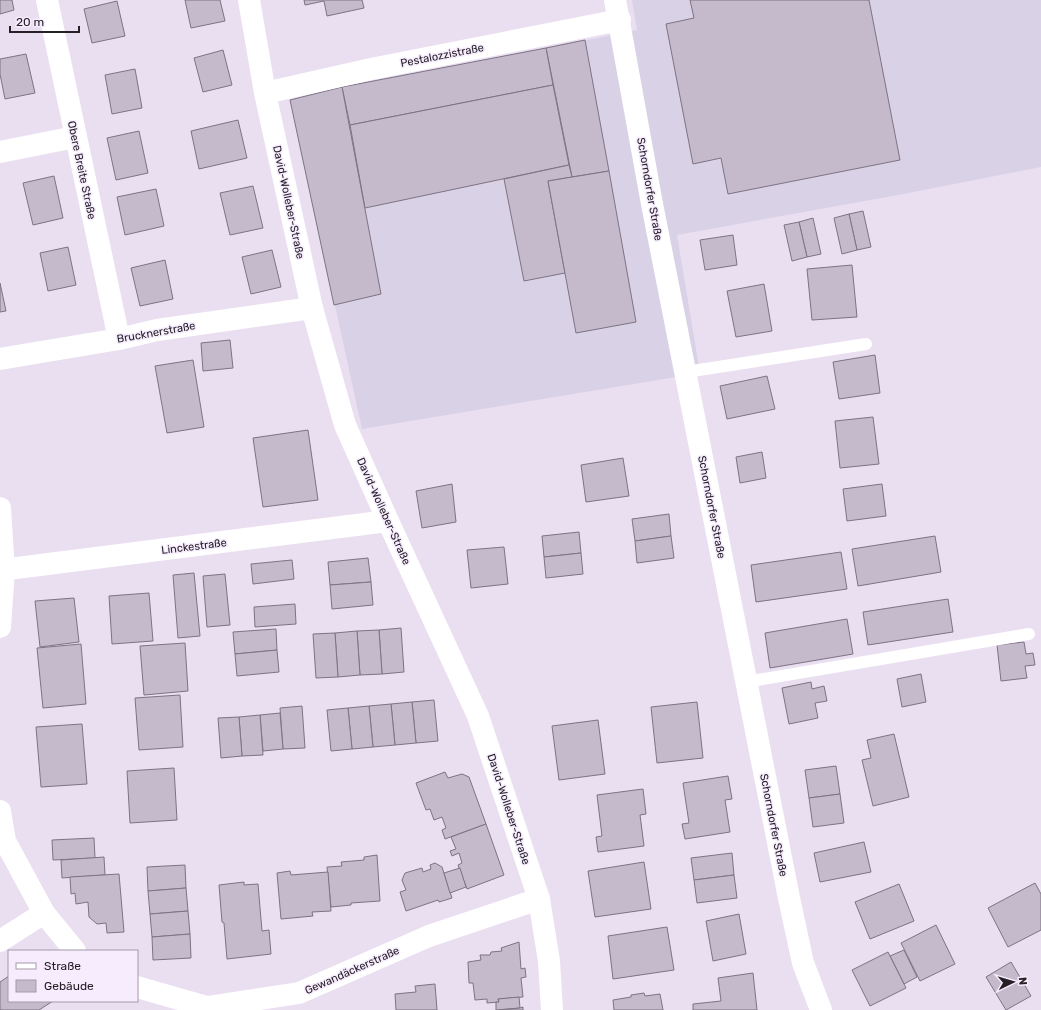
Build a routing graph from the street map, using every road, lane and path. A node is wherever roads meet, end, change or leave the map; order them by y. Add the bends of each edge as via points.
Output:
1 (47, 0) edge
2 (249, 0) edge
3 (618, 10) edge
4 (266, 93) junction
5 (75, 137) junction
6 (0, 152) edge
7 (312, 308) junction
8 (119, 339) junction
9 (866, 344) dead end
10 (0, 359) edge
11 (686, 372) junction
12 (0, 508) edge
13 (388, 521) junction
14 (2, 570) edge
15 (0, 628) edge
16 (1029, 634) dead end
17 (746, 682) junction
18 (0, 810) edge
19 (539, 899) junction
20 (44, 913) junction
21 (0, 941) edge
22 (74, 950) edge
23 (138, 987) edge
24 (552, 1010) edge
25 (821, 1010) edge

1 - 5 street, Obere Breite Straße
2 - 4 street, David-Wolleber-Straße
3 - 4 street, Pestalozzistraße
3 - 11 street, Schorndorfer Straße via 652,204
4 - 7 street, David-Wolleber-Straße
5 - 6 street
5 - 8 street, Obere Breite Straße
7 - 8 street, Brucknerstraße via 157,330
7 - 13 street, David-Wolleber-Straße via 345,426
8 - 10 street, Brucknerstraße
9 - 11 lane
11 - 17 street, Schorndorfer Straße
12 - 14 street
13 - 14 street, Linckestraße
13 - 19 street, David-Wolleber-Straße via 478,716
14 - 15 street
16 - 17 lane
17 - 25 street, Schorndorfer Straße via 800,948
18 - 20 street via 5,841
19 - 23 street, Gewandäckerstraße via 429,936 299,993 207,1007
19 - 24 street, David-Wolleber-Straße via 549,961
20 - 21 street
20 - 22 street

